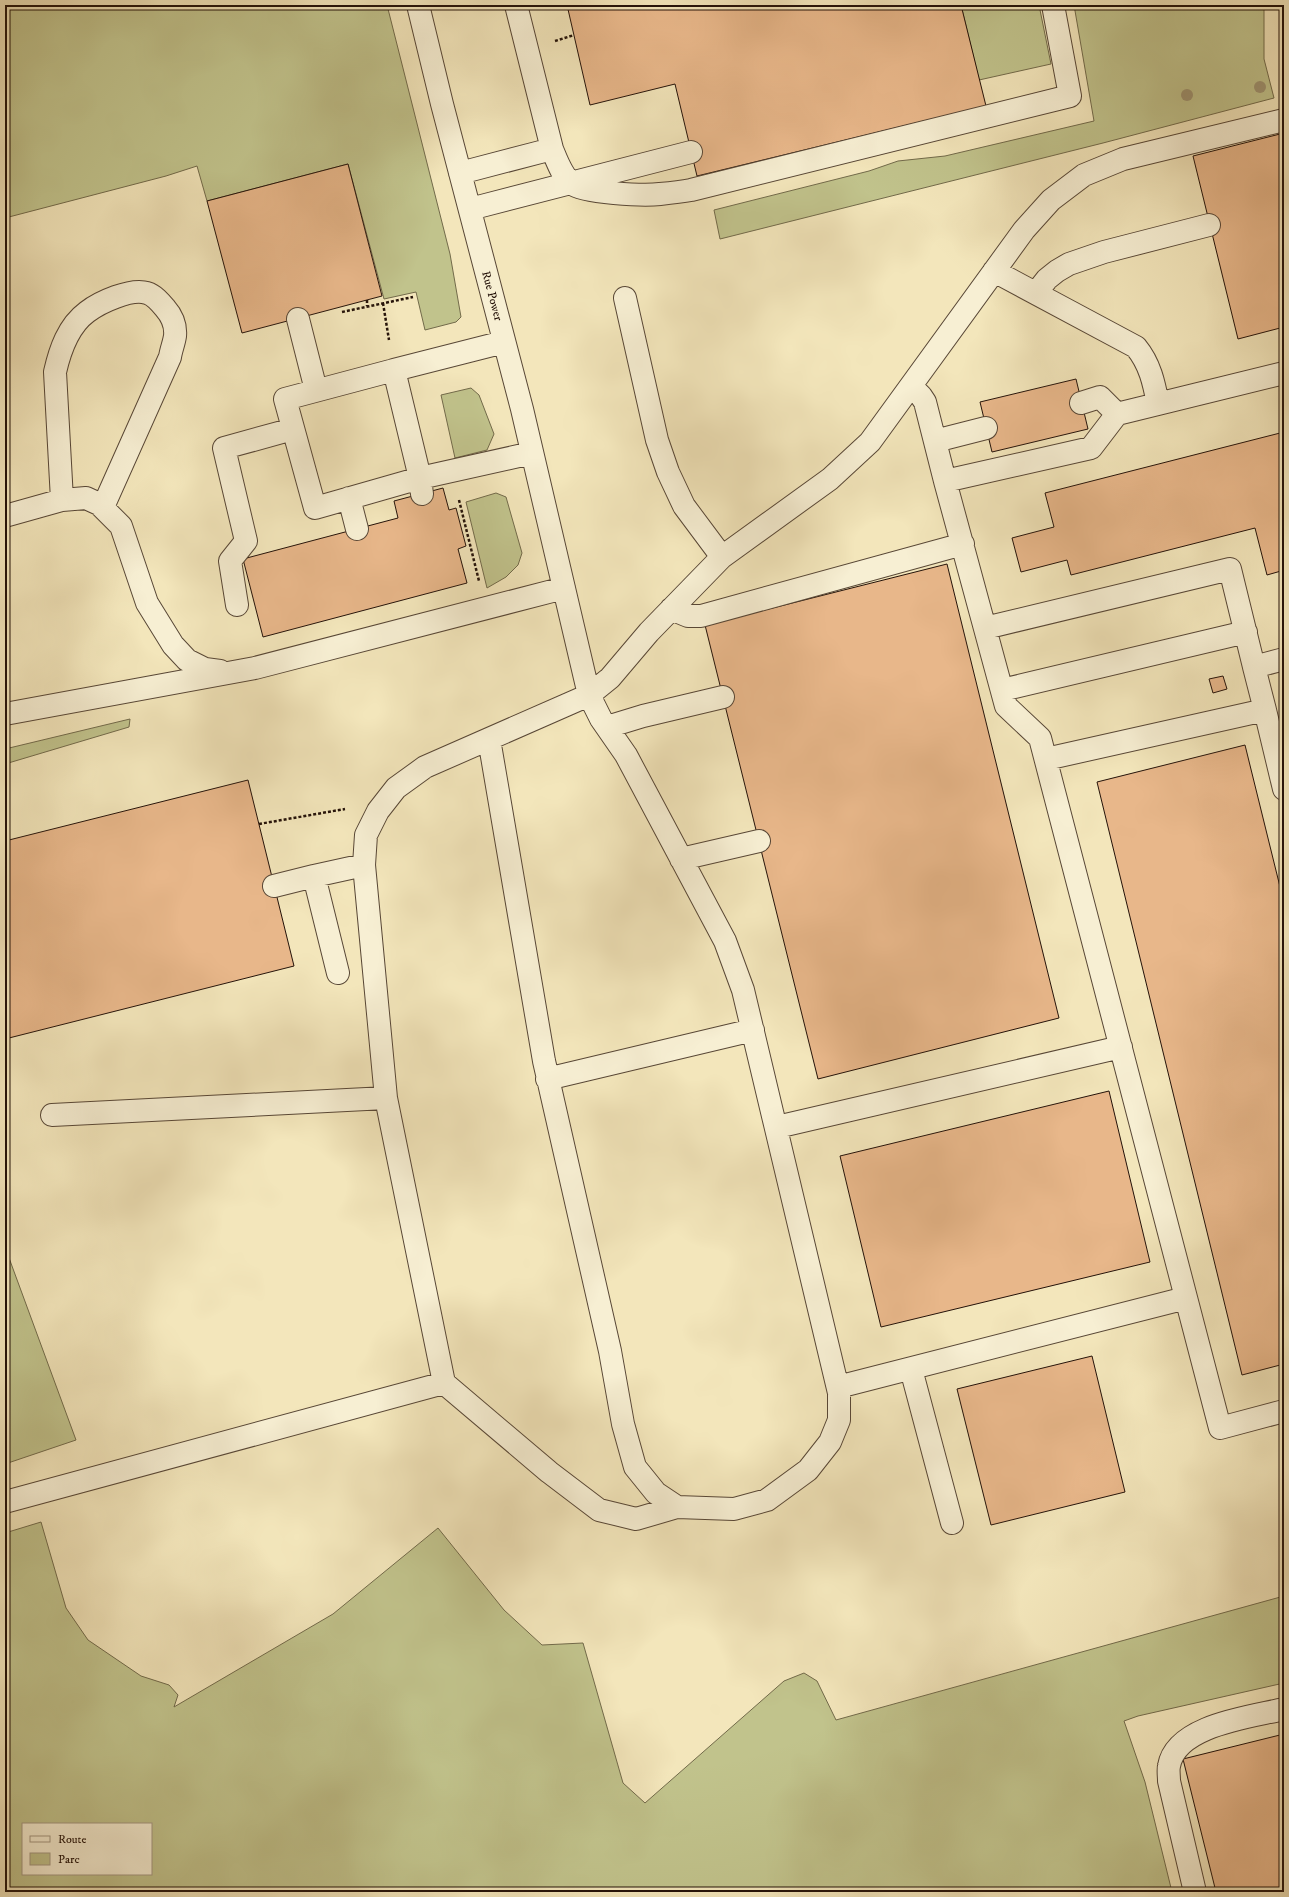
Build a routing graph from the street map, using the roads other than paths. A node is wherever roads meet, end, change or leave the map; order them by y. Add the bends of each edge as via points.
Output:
1 (418, 5) edge
2 (516, 5) edge
3 (1053, 5) edge
4 (1284, 120) edge
5 (552, 149) junction
6 (691, 152) dead end
7 (460, 173) junction
8 (571, 183) junction
9 (470, 209) junction
10 (1210, 225) dead end
11 (994, 271) junction
12 (1036, 293) junction
13 (625, 298) dead end
14 (298, 319) dead end
15 (504, 342) junction
16 (394, 370) junction
17 (1284, 373) edge
18 (911, 386) junction
19 (316, 390) junction
20 (1081, 403) dead end
21 (1158, 404) junction
22 (1117, 414) junction
23 (986, 428) dead end
24 (293, 429) junction
25 (935, 441) junction
26 (532, 453) junction
27 (945, 481) junction
28 (421, 486) junction
29 (349, 498) junction
30 (62, 500) junction
31 (103, 507) junction
32 (5, 516) edge
33 (357, 530) dead end
34 (962, 544) junction
35 (722, 557) junction
36 (564, 588) junction
37 (237, 605) dead end
38 (671, 609) junction
39 (985, 628) junction
40 (1246, 632) junction
41 (1284, 659) edge
42 (1254, 666) junction
43 (225, 672) junction
44 (1002, 690) junction
45 (589, 695) junction
46 (723, 696) dead end
47 (1265, 710) junction
48 (5, 714) edge
49 (607, 727) junction
50 (489, 739) junction
51 (1046, 759) junction
52 (1284, 789) edge
53 (759, 841) dead end
54 (681, 859) junction
55 (364, 865) junction
56 (314, 876) junction
57 (274, 886) dead end
58 (338, 973) dead end
59 (753, 1030) junction
60 (1120, 1047) junction
61 (547, 1079) junction
62 (386, 1098) junction
63 (52, 1115) dead end
64 (777, 1127) junction
65 (1186, 1298) junction
66 (912, 1369) junction
67 (444, 1383) junction
68 (838, 1388) junction
69 (1284, 1410) edge
70 (5, 1502) edge
71 (677, 1507) junction
72 (952, 1523) dead end
73 (1284, 1709) edge
74 (1195, 1892) edge

1 - 7 street, Rue Power
2 - 5 street
3 - 8 street via 1070,96 691,190 636,195 586,190
4 - 11 street via 1123,159 1084,175 1051,200 1024,230
5 - 7 street
5 - 8 street
6 - 8 street
7 - 9 street, Rue Power
8 - 9 street
9 - 15 street, Rue Power
10 - 12 street via 1104,252 1069,264 1047,279
11 - 12 street
11 - 18 street
12 - 21 street via 1136,347 1151,372
13 - 35 street via 657,440 668,472 684,506
14 - 19 street
15 - 16 street
15 - 26 street, Rue Power
16 - 19 street
16 - 28 street
17 - 21 street
18 - 25 street via 925,402
18 - 35 street via 870,442 830,479
19 - 24 street via 285,399
20 - 22 street via 1100,398
21 - 22 street
22 - 27 street via 1091,448
23 - 25 street
24 - 29 street via 315,508
24 - 37 street via 224,448 246,541 230,561
25 - 27 street
26 - 28 street
26 - 36 street, Rue Power
27 - 34 street
28 - 29 street
29 - 33 street
30 - 31 street via 86,498
30 - 31 street via 54,372 60,352 70,332 87,312 110,299 131,292 147,293 158,299 168,311 174,323 175,336 170,357
30 - 32 street
31 - 43 street via 121,526 148,603 173,646 187,660 205,669
34 - 38 street via 701,616 688,616
34 - 39 street
35 - 38 street
36 - 43 street via 255,668
36 - 45 street, Rue Power
38 - 45 street via 610,678
39 - 40 street via 1230,569
39 - 44 street
40 - 42 street
40 - 44 street
41 - 42 street
42 - 47 street
43 - 48 street
44 - 51 street via 1006,706 1040,738
45 - 49 street, Rue Power
45 - 50 street
46 - 49 street via 636,717
47 - 51 street
47 - 52 street
49 - 54 street, Rue Power via 626,755
50 - 55 street via 425,767 396,788 378,811 366,835
50 - 61 street
51 - 60 street
53 - 54 street
54 - 59 street, Rue Power via 725,941 743,990
55 - 56 street
55 - 62 street
56 - 57 street
56 - 58 street
59 - 61 street
59 - 64 street, Rue Power
60 - 64 street
60 - 65 street
61 - 71 street via 610,1351 623,1424 636,1467 656,1493
62 - 63 street
62 - 67 street
64 - 68 street, Rue Power
65 - 66 street
65 - 69 street via 1220,1428
66 - 68 street
66 - 72 street
67 - 70 street
67 - 71 street via 549,1472 599,1510 636,1519
68 - 71 street, Rue Power via 840,1420 830,1442 808,1470 767,1500 734,1509
73 - 74 street via 1196,1732 1174,1753 1169,1765 1169,1781

